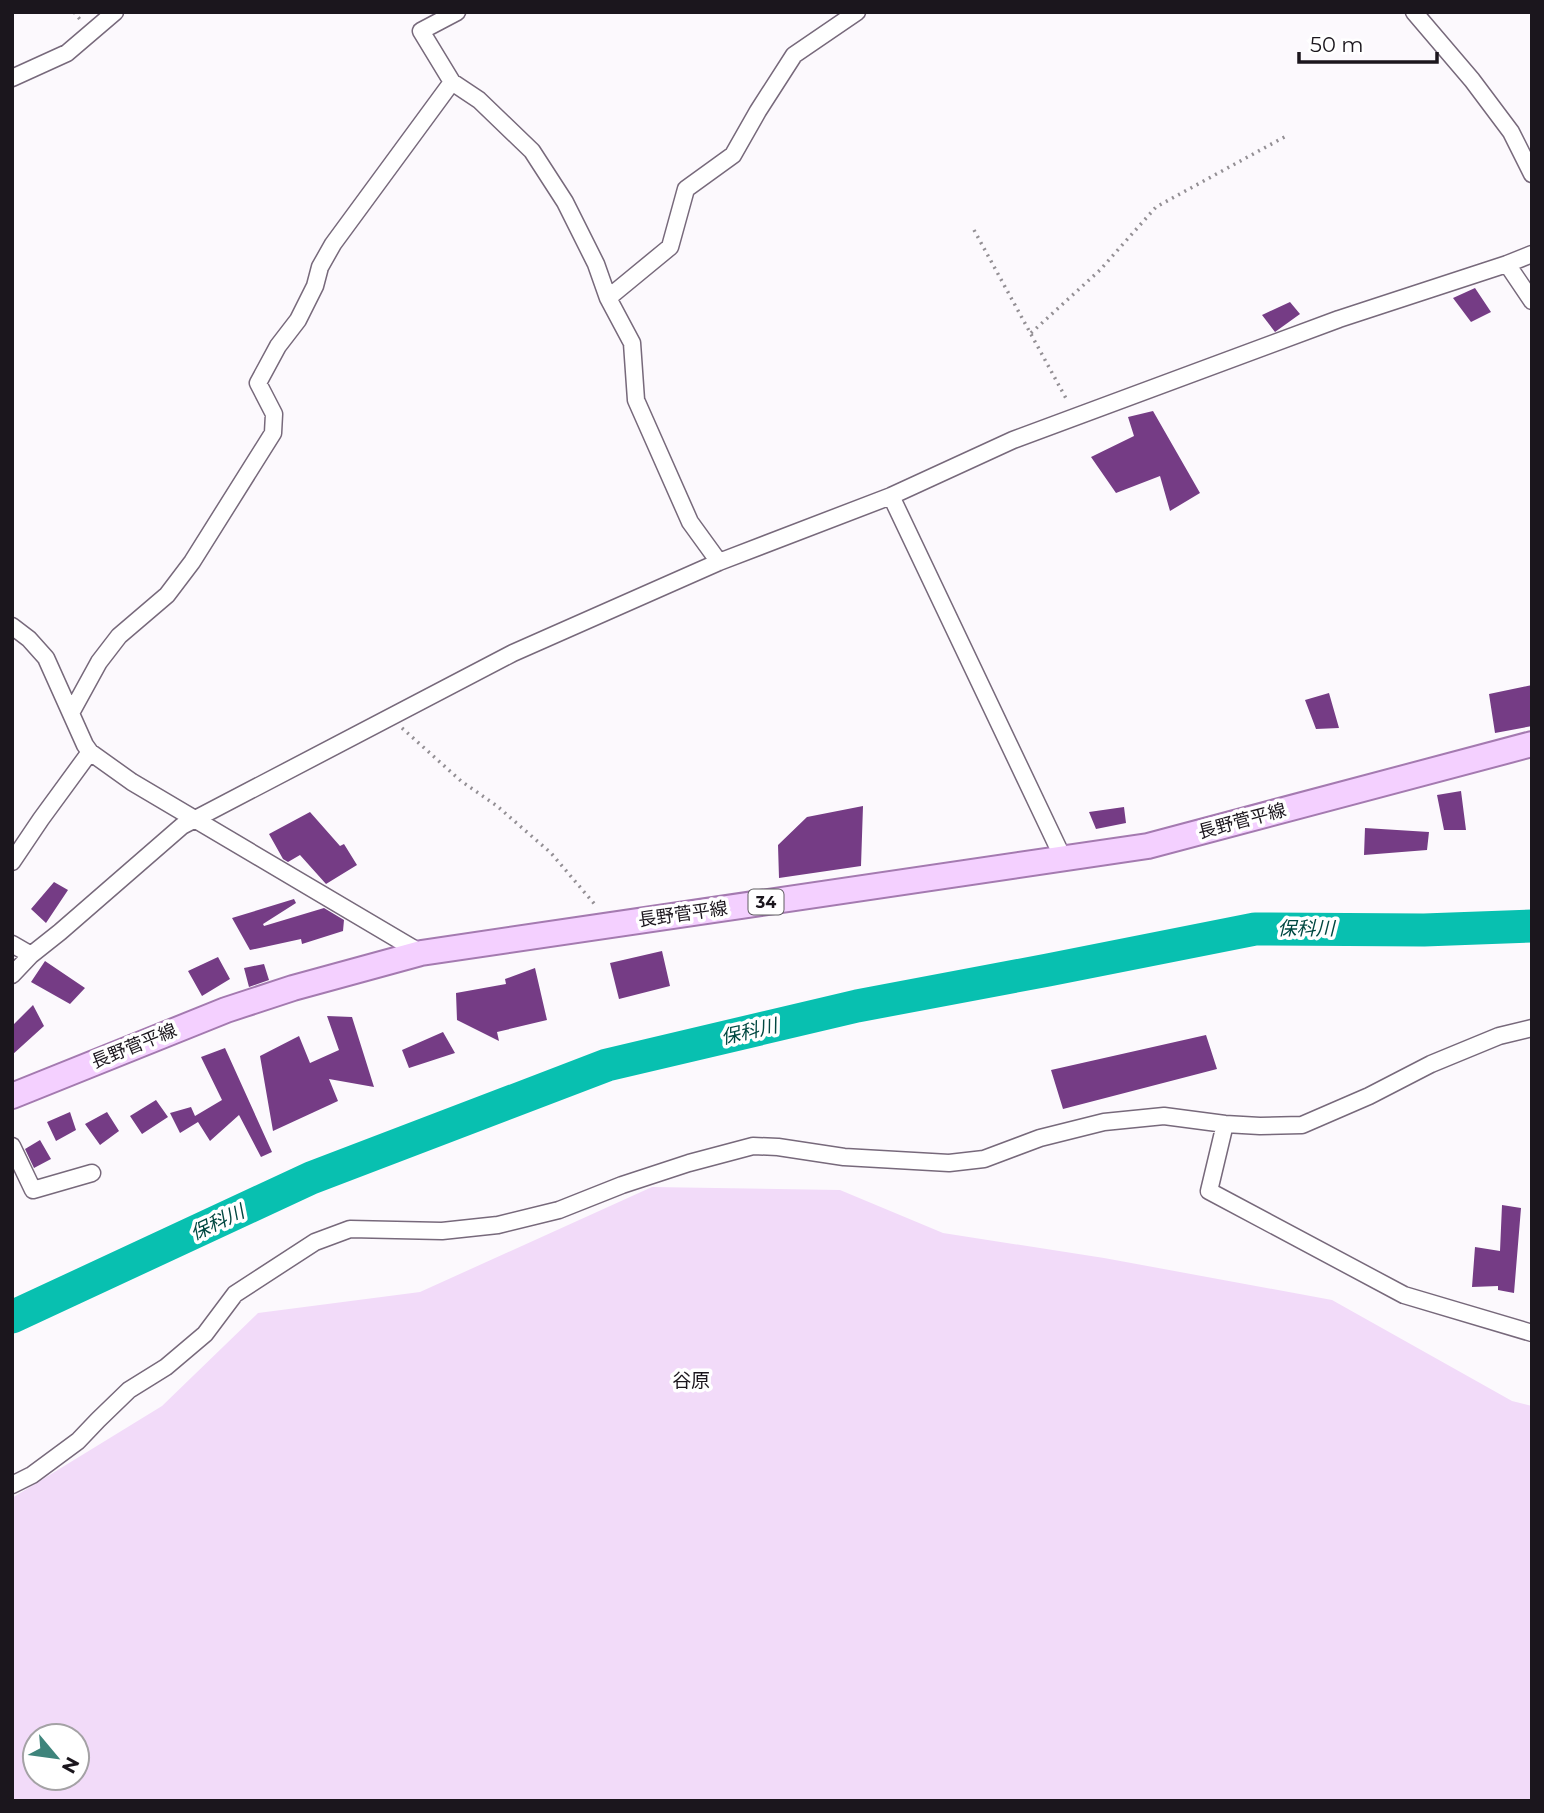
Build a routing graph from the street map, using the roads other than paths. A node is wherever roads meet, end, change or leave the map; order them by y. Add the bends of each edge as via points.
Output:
1 (115, 12) edge
2 (457, 12) edge
3 (857, 12) edge
4 (1414, 12) edge
5 (12, 78) edge
6 (452, 82) junction
7 (1532, 174) edge
8 (1532, 254) edge
9 (1507, 264) junction
10 (608, 298) junction
11 (1532, 301) edge
12 (891, 496) junction
13 (719, 562) junction
14 (12, 626) edge
15 (71, 713) junction
16 (1532, 744) edge
17 (90, 752) junction
18 (197, 818) junction
19 (1062, 858) junction
20 (12, 862) edge
21 (12, 944) edge
22 (421, 953) junction
23 (31, 955) junction
24 (12, 975) edge
25 (1532, 1028) edge
26 (12, 1096) edge
27 (1225, 1124) junction
28 (12, 1146) edge
29 (92, 1173) dead end
30 (1532, 1333) edge
31 (12, 1485) edge

1 - 5 street via 68,53
2 - 6 street via 421,31
3 - 10 street via 794,55 733,155 685,190 670,247
4 - 7 street via 1511,132
6 - 10 street via 479,100 532,151 565,202
6 - 15 street via 333,244 298,320 258,383 274,414 273,433 192,562 167,595 119,636
8 - 9 street
9 - 11 street
9 - 12 street via 1339,319 1076,416
10 - 13 street via 632,343 636,400 690,522
12 - 13 street
12 - 19 street
13 - 18 street via 513,653
14 - 15 street via 46,658
15 - 17 street
16 - 19 main road, 長野菅平線 / 34 via 1148,846
17 - 18 street
17 - 20 street
18 - 22 street
18 - 23 street
19 - 22 main road, 長野菅平線 / 34
21 - 23 street
22 - 26 main road, 長野菅平線 / 34 via 226,1010
23 - 24 street
25 - 27 street via 1454,1055 1303,1125
27 - 30 street via 1209,1191 1405,1295
27 - 31 street via 1164,1116 1104,1122 1040,1138 985,1159 949,1163 753,1146 666,1170 559,1210 498,1225 442,1231 350,1229 315,1242 235,1294 205,1334 129,1390 78,1441
28 - 29 street via 33,1190

